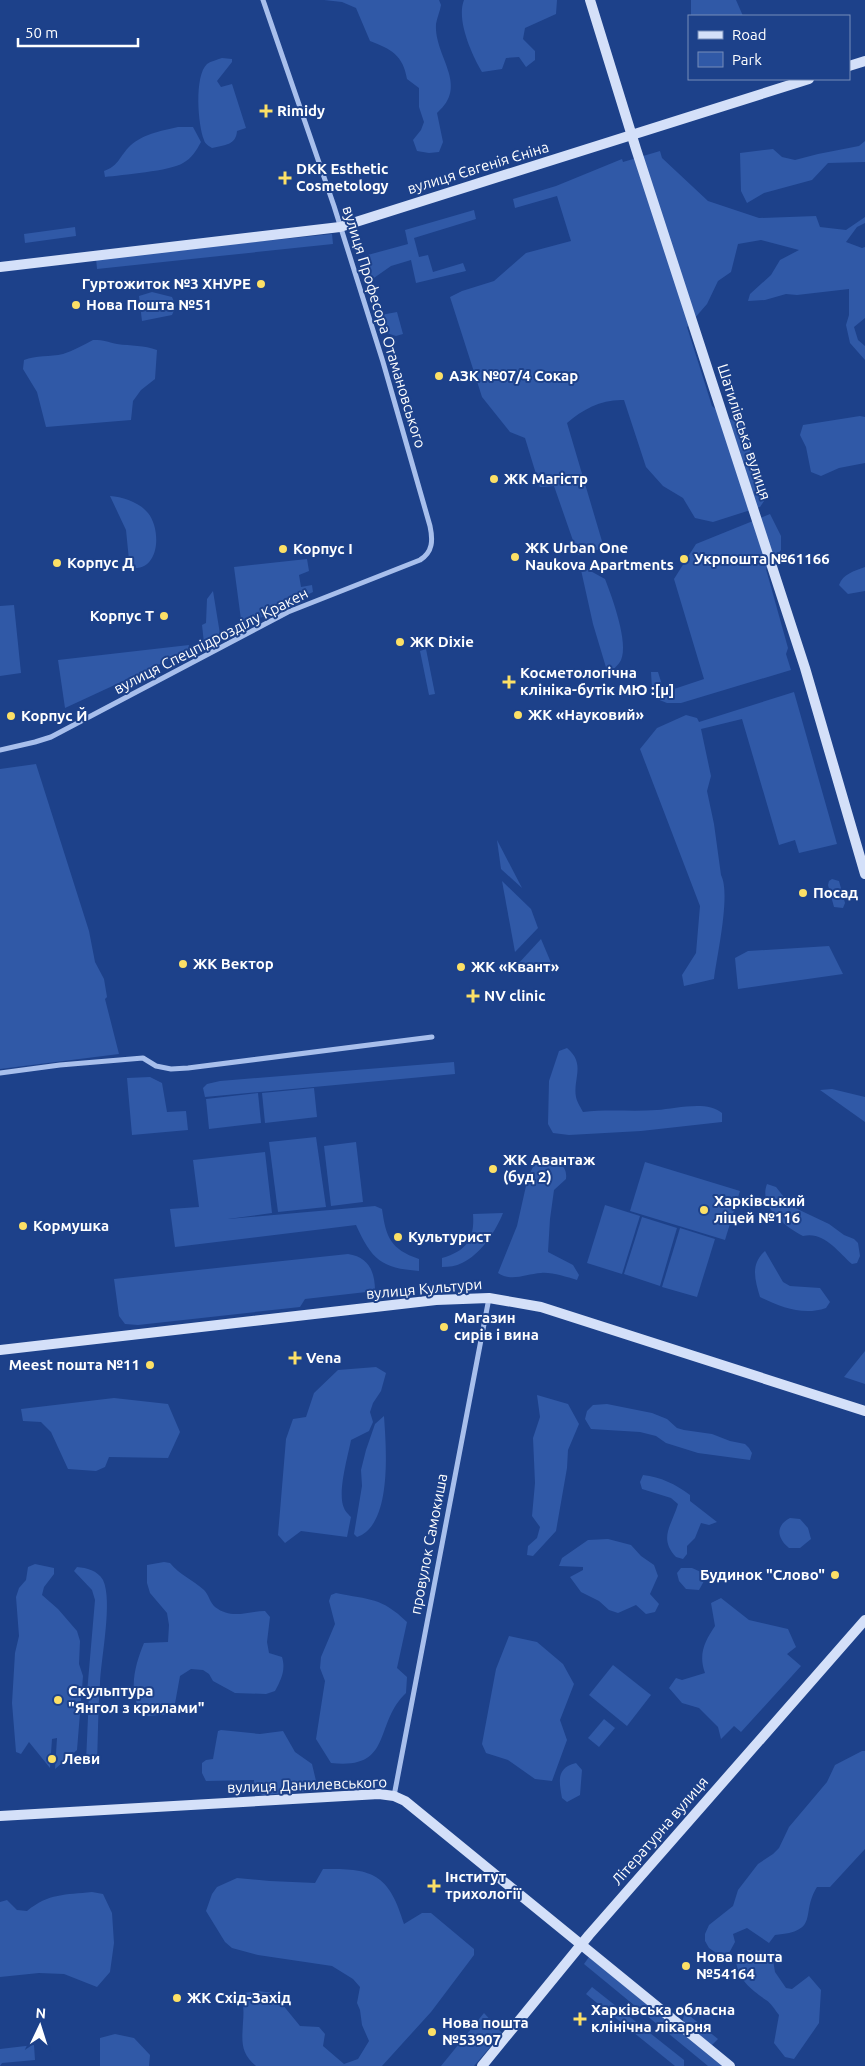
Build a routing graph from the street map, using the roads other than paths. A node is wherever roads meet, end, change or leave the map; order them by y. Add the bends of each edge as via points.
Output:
1 (263, 0) edge
2 (590, 0) edge
3 (865, 61) edge
4 (850, 66) edge
5 (806, 80) edge
6 (632, 136) junction
7 (340, 227) junction
8 (0, 267) edge
9 (431, 550) joint
10 (0, 750) edge
11 (865, 874) edge
12 (432, 1037) dead end
13 (0, 1073) edge
14 (489, 1298) junction
15 (0, 1350) edge
16 (865, 1411) edge
17 (865, 1620) edge
18 (394, 1796) junction
19 (0, 1816) edge
20 (580, 1945) junction
21 (482, 2066) edge
22 (730, 2066) edge

1 - 7 street, вулиця Професора Отамановського
2 - 6 street, Шатилівська вулиця
3 - 4 street
5 - 6 street, вулиця Євгенія Єніна
6 - 7 street, вулиця Євгенія Єніна
6 - 11 street, Шатилівська вулиця via 805,668
7 - 8 street, вулиця Євгенія Єніна
7 - 9 street, вулиця Професора Отамановського via 388,376 430,526
9 - 10 street, вулиця Спецпідрозділу Кракен via 420,560 288,612 51,737
12 - 13 street via 172,1070 143,1058
14 - 15 street, вулиця Культури via 436,1300
14 - 16 street, вулиця Культури via 541,1307
14 - 18 street, провулок Самокиша
17 - 20 street, Літературна вулиця
18 - 19 street, вулиця Данилевського via 379,1794
18 - 20 street, вулиця Данилевського via 413,1807
20 - 21 street, Літературна вулиця
20 - 22 street, вулиця Данилевського

